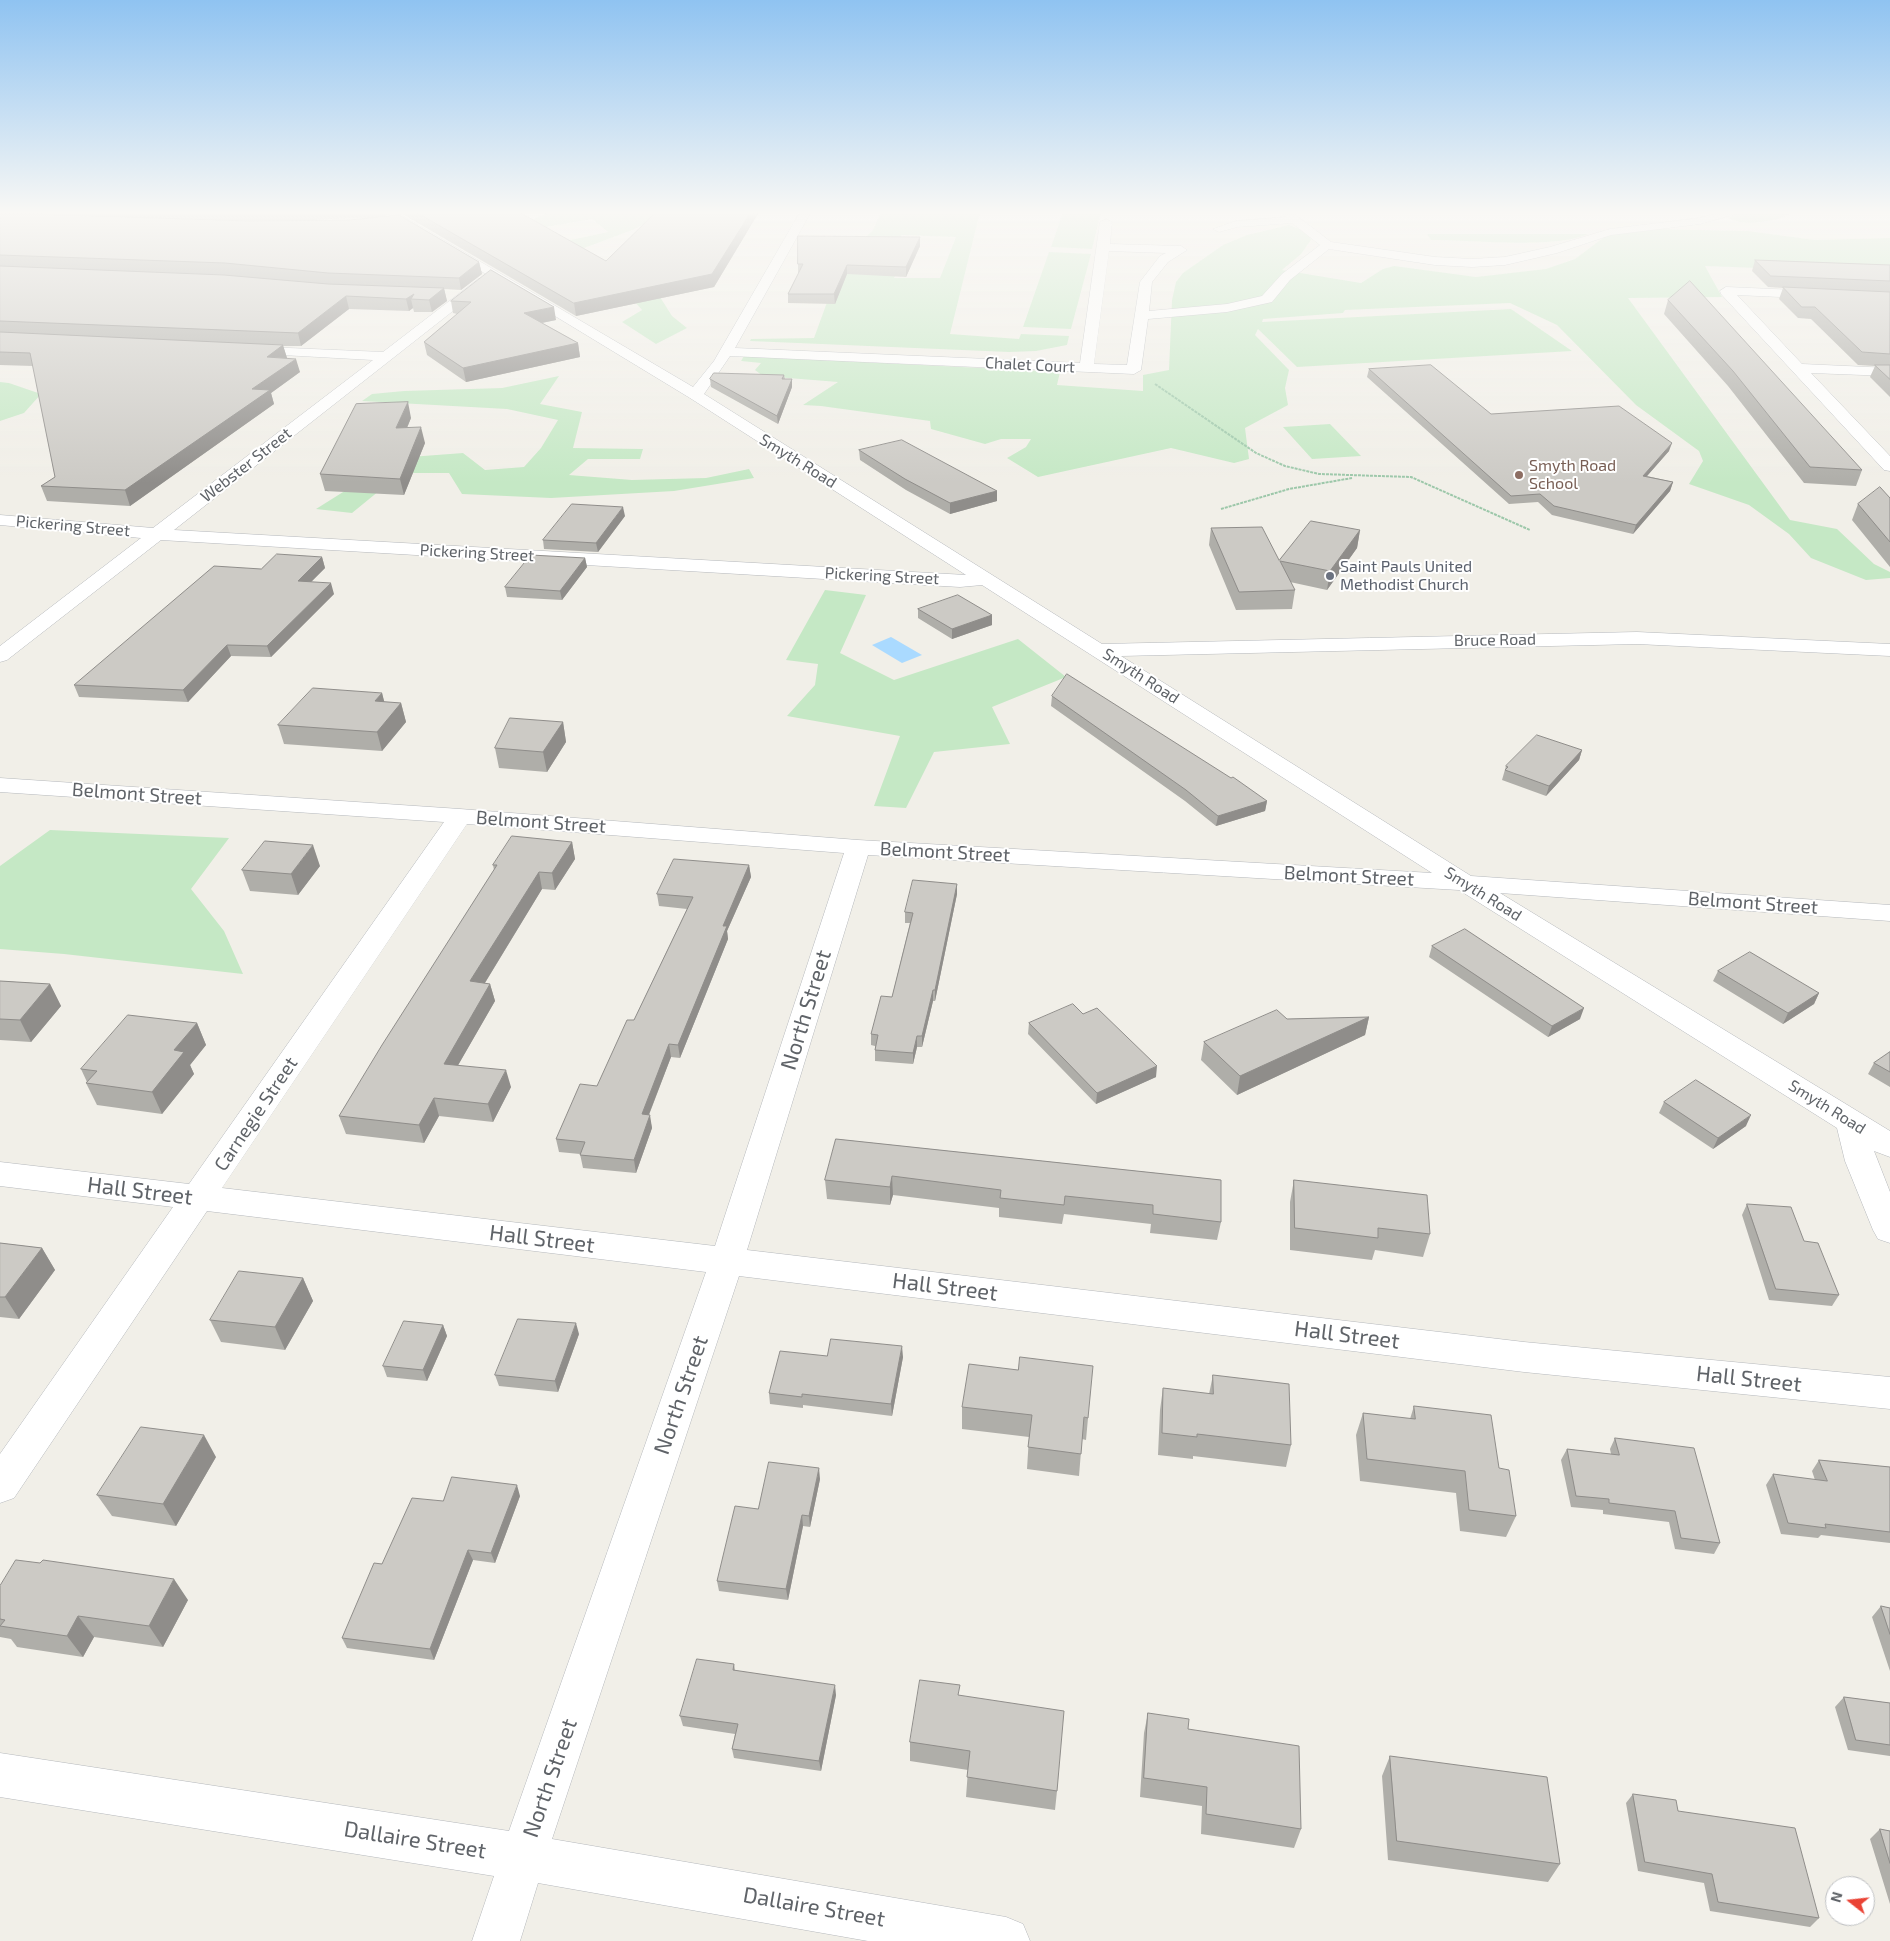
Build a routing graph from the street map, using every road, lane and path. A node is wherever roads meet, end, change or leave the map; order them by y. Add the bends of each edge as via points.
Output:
1 (456, 303) edge
2 (540, 303) edge
3 (754, 303) edge
4 (1095, 303) edge
5 (1144, 303) edge
6 (1259, 303) edge
7 (1737, 303) edge
8 (1143, 315) junction
9 (728, 348) junction
10 (232, 349) edge
11 (387, 356) junction
12 (1086, 362) junction
13 (1798, 368) junction
14 (1134, 370) junction
15 (1890, 372) edge
16 (694, 396) junction
17 (1884, 454) edge
18 (1890, 466) edge
19 (1360, 477) junction
20 (1221, 509) dead end
21 (0, 520) edge
22 (1530, 530) dead end
23 (158, 534) junction
24 (985, 579) junction
25 (1100, 650) junction
26 (1890, 650) edge
27 (0, 656) edge
28 (0, 785) edge
29 (460, 816) junction
30 (858, 847) junction
31 (1465, 883) junction
32 (1890, 913) edge
33 (1851, 1122) junction
34 (1890, 1146) edge
35 (0, 1174) edge
36 (198, 1198) junction
37 (1890, 1230) edge
38 (728, 1261) junction
39 (1890, 1393) edge
40 (0, 1486) edge
41 (0, 1776) edge
42 (523, 1856) junction
43 (496, 1941) edge
44 (1006, 1941) edge

1 - 11 street, Webster Street
2 - 16 street, Smyth Road
3 - 9 street
4 - 12 street
5 - 8 street
6 - 8 street
7 - 13 street
8 - 14 street
9 - 12 street, Chalet Court
9 - 16 street
10 - 11 street
11 - 23 street, Webster Street
12 - 14 street, Chalet Court
13 - 15 street
13 - 17 street
14 - 19 path via 1256,453 1285,466 1319,474
16 - 24 street, Smyth Road
17 - 18 street
19 - 20 path via 1289,489
19 - 22 path via 1411,477
21 - 23 street, Pickering Street
23 - 24 street, Pickering Street via 950,580
23 - 27 street, Webster Street
24 - 25 street, Smyth Road
25 - 26 street, Bruce Road via 1637,638
25 - 31 street, Smyth Road
28 - 29 street, Belmont Street
29 - 30 street, Belmont Street
29 - 36 street, Carnegie Street
30 - 31 street, Belmont Street
30 - 38 street, North Street
31 - 32 street, Belmont Street
31 - 33 street, Smyth Road
33 - 34 street, Smyth Road
33 - 37 street via 1861,1161
35 - 36 street, Hall Street
36 - 38 street, Hall Street
36 - 40 street, Carnegie Street
38 - 39 street, Hall Street via 1524,1357
38 - 42 street, North Street
41 - 42 street, Dallaire Street
42 - 43 street, North Street
42 - 44 street, Dallaire Street

